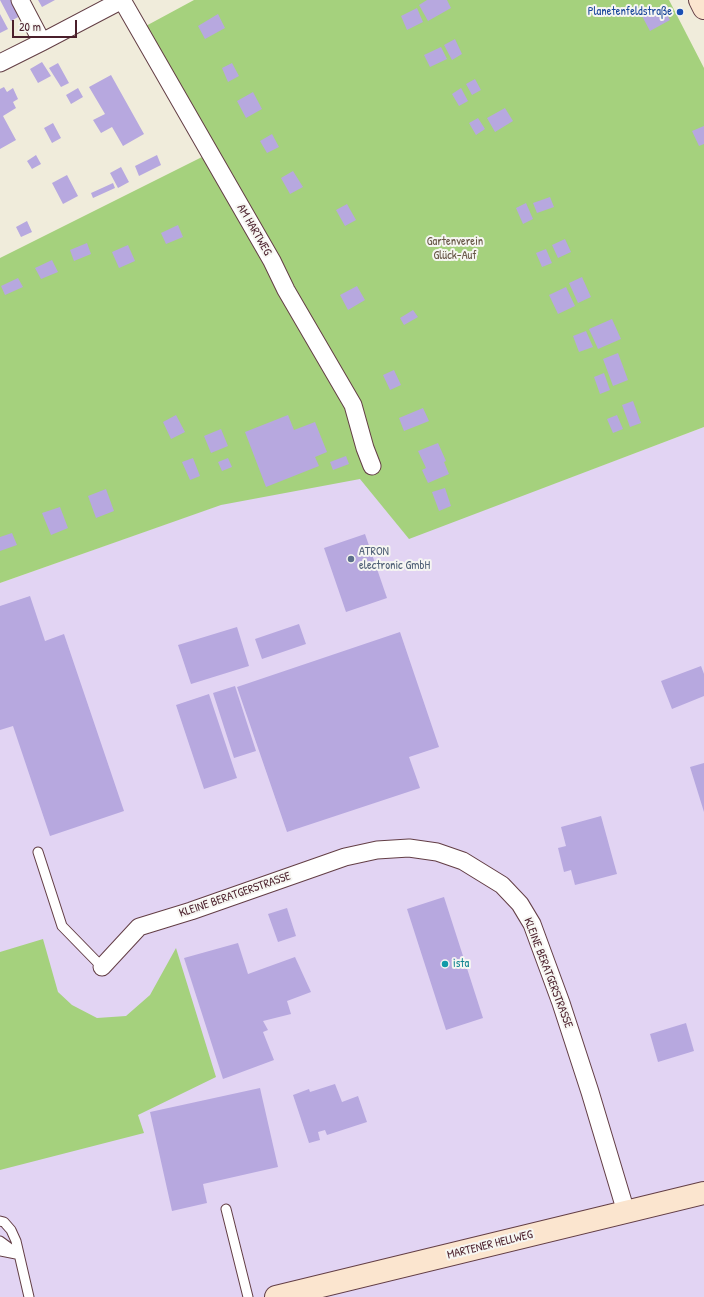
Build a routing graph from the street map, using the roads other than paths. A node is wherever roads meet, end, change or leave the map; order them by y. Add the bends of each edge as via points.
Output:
1 (20, 0) edge
2 (122, 0) edge
3 (700, 0) edge
4 (704, 8) edge
5 (42, 42) junction
6 (0, 63) edge
7 (372, 466) dead end
8 (38, 852) dead end
9 (102, 967) joint
10 (704, 1193) edge
11 (226, 1209) dead end
12 (626, 1212) junction
13 (0, 1220) edge
14 (0, 1241) edge
15 (0, 1252) edge
16 (19, 1255) junction
17 (29, 1297) edge
18 (248, 1297) edge
19 (276, 1297) edge

1 - 5 street
2 - 5 street
2 - 7 street, AM HARTWEG via 353,405
3 - 4 street
5 - 6 street
8 - 9 lane via 62,926
9 - 12 street, KLEINE BERATGERSTRASSE via 139,928 345,857 377,850 409,848 437,852 463,861 502,885 520,904 532,924 561,1003
10 - 12 street, MARTENER HELLWEG
11 - 18 lane
12 - 19 street, MARTENER HELLWEG
13 - 16 lane via 11,1230
14 - 16 lane
15 - 16 lane
16 - 17 lane

